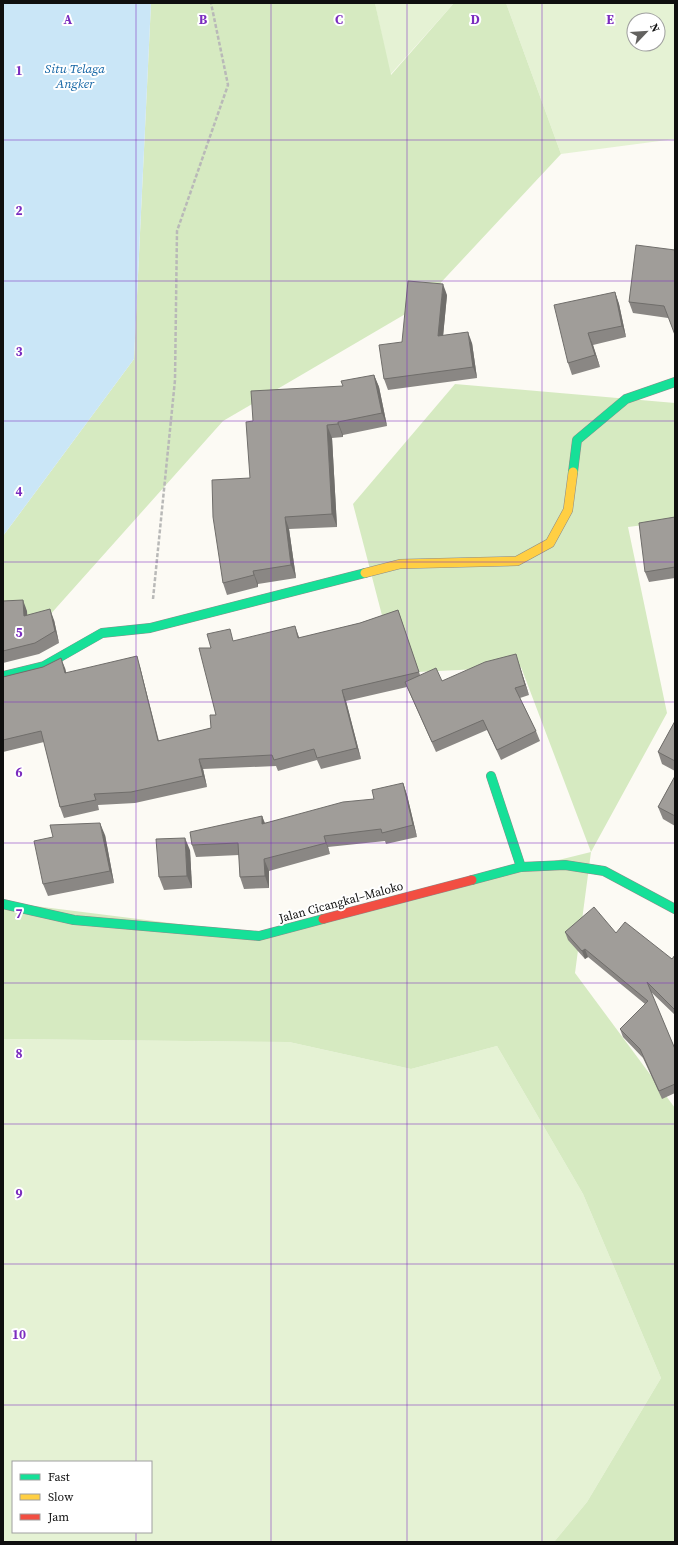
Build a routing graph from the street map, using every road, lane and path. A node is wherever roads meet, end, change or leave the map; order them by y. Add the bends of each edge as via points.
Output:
1 (211, 3) edge
2 (675, 382) edge
3 (150, 628) junction
4 (3, 676) edge
5 (491, 776) dead end
6 (521, 867) junction
7 (3, 904) edge
8 (675, 909) edge

1 - 3 path via 228,85 177,231 175,380
2 - 3 street via 626,399 577,440 568,510 550,543 517,561 400,564
3 - 4 street via 102,633 44,666
5 - 6 street
6 - 7 street, Jalan Cicangkal–Maloko via 259,936 74,920
6 - 8 street, Jalan Cicangkal–Maloko via 565,865 604,871

